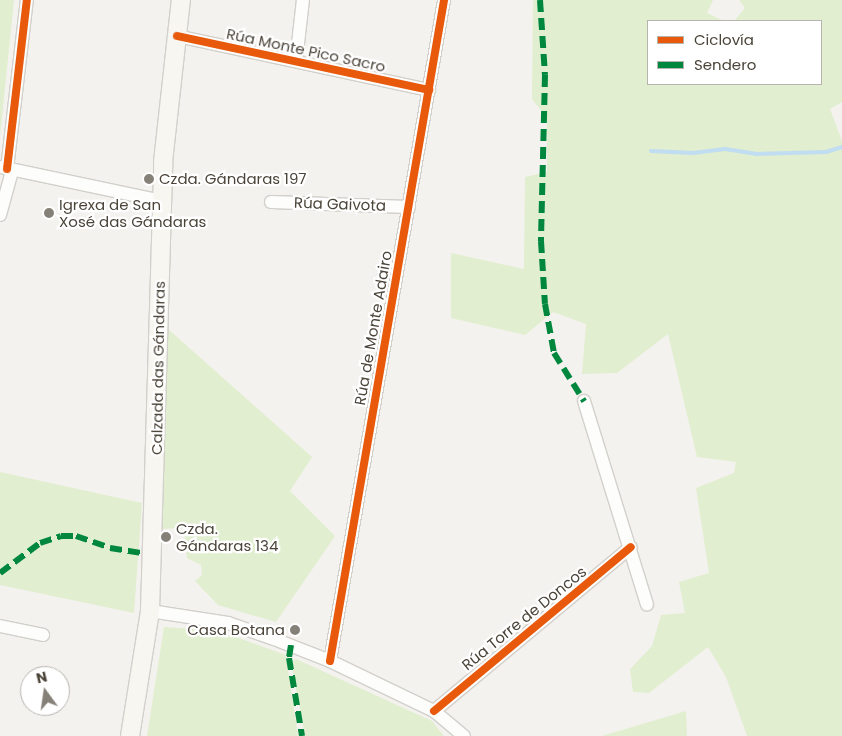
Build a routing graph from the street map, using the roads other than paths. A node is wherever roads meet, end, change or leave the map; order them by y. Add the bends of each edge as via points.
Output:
1 (27, 0) edge
2 (181, 0) edge
3 (303, 0) edge
4 (444, 0) edge
5 (177, 36) junction
6 (296, 61) junction
7 (429, 90) junction
8 (6, 169) edge
9 (162, 201) junction
10 (271, 202) dead end
11 (409, 207) junction
12 (0, 215) edge
13 (584, 401) dead end
14 (631, 548) junction
15 (647, 604) dead end
16 (150, 611) junction
17 (0, 626) edge
18 (43, 635) dead end
19 (330, 661) junction
20 (434, 711) junction
21 (130, 736) edge
22 (464, 736) edge

1 - 8 street
2 - 5 main road, Calzada das Gándaras
3 - 6 street
4 - 7 street, Rúa de Monte Adairo
5 - 6 street, Rúa Monte Pico Sacro
5 - 9 main road, Calzada das Gándaras via 163,162
6 - 7 street, Rúa Monte Pico Sacro
7 - 11 street, Rúa de Monte Adairo
8 - 9 street
8 - 12 street
9 - 16 main road, Calzada das Gándaras
10 - 11 street, Rúa Gaivota
11 - 19 street, Rúa de Monte Adairo
13 - 14 street
14 - 15 street
14 - 20 street, Rúa Torre de Doncos
16 - 19 street via 228,623
16 - 21 main road, Calzada das Gándaras
17 - 18 street
19 - 20 street
20 - 22 street

